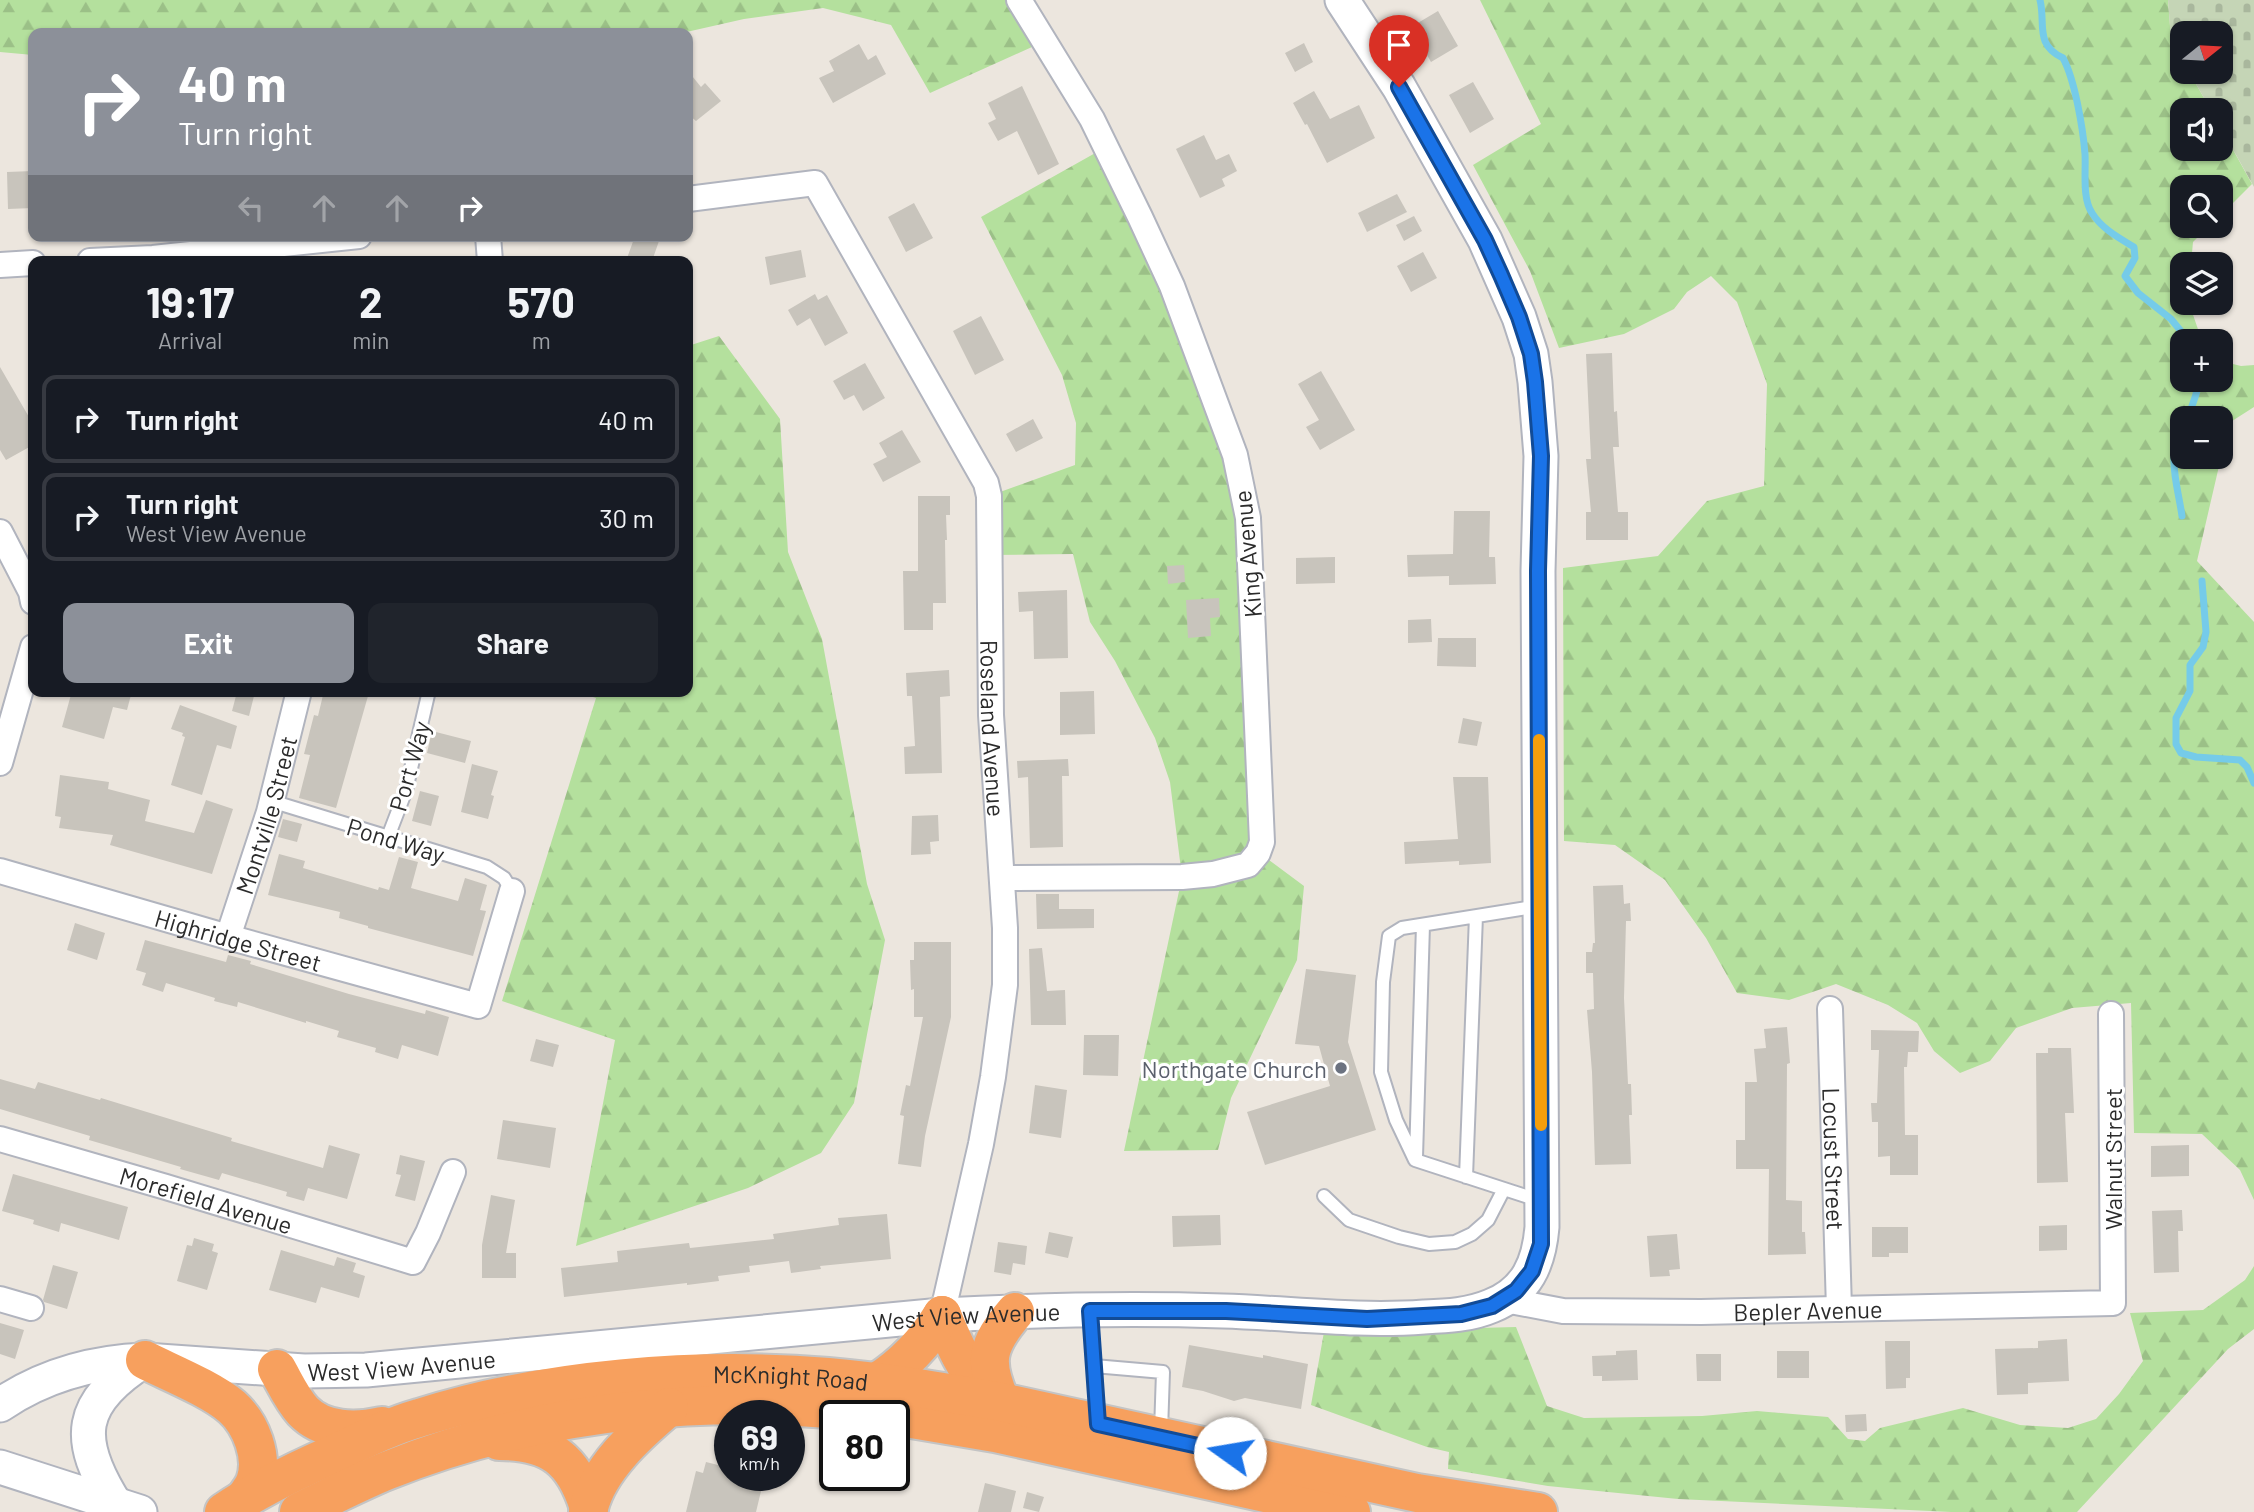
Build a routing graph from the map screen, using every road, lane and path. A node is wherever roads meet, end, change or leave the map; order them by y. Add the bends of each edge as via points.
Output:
1 (1019, 0) edge
2 (1342, 0) edge
3 (693, 198) edge
4 (305, 242) edge
5 (180, 256) edge
6 (28, 263) edge
7 (0, 265) edge
8 (0, 532) edge
9 (28, 586) edge
10 (28, 665) edge
11 (297, 697) edge
12 (428, 697) edge
13 (0, 763) edge
14 (271, 801) junction
15 (388, 837) junction
16 (0, 871) edge
17 (1002, 878) junction
18 (512, 891) joint
19 (1539, 906) junction
20 (1476, 916) junction
21 (1423, 925) junction
22 (228, 937) junction
23 (1830, 1009) dead end
24 (2112, 1014) dead end
25 (0, 1139) edge
26 (1415, 1160) junction
27 (453, 1171) dead end
28 (1466, 1177) junction
29 (1504, 1189) junction
30 (1324, 1196) dead end
31 (1541, 1201) junction
32 (0, 1298) edge
33 (1505, 1300) junction
34 (2113, 1303) joint
35 (31, 1308) dead end
36 (1839, 1309) junction
37 (1090, 1311) junction
38 (1015, 1312) junction
39 (942, 1315) junction
40 (145, 1360) junction
41 (1094, 1366) junction
42 (277, 1368) junction
43 (869, 1400) edge
44 (889, 1400) edge
45 (1001, 1402) junction
46 (910, 1404) edge
47 (0, 1405) edge
48 (819, 1406) edge
49 (669, 1407) junction
50 (910, 1411) edge
51 (418, 1418) junction
52 (1098, 1424) junction
53 (1160, 1438) junction
54 (478, 1440) junction
55 (0, 1467) edge
56 (235, 1504) edge
57 (128, 1508) edge
58 (588, 1510) edge
59 (299, 1512) edge
60 (1351, 1512) edge
61 (1538, 1512) edge

1 - 17 street, King Avenue via 1092,119 1140,217 1172,286 1235,455 1248,518 1262,842 1248,865 1213,874
2 - 19 street, West View Avenue via 1399,87 1485,240 1531,354 1541,456
3 - 17 street, Roseland Avenue via 816,183 986,483 991,715
4 - 5 street
6 - 7 street
8 - 9 street
10 - 13 street
11 - 14 street, Montville Street
12 - 15 lane, Port Way via 406,790
14 - 15 lane, Pond Way
14 - 22 street, Montville Street
15 - 18 lane, Pond Way via 487,867 504,878
16 - 22 street, Highridge Street
17 - 39 street, Roseland Avenue via 1003,1013 981,1144
18 - 22 street, Highridge Street via 478,1006
19 - 20 lane
19 - 31 street, West View Avenue
20 - 21 lane
20 - 28 lane
21 - 26 lane
21 - 26 lane via 1396,930 1389,936 1383,982 1381,1072
23 - 36 street, Locust Street
24 - 34 street, Walnut Street
25 - 27 street, Morefield Avenue via 412,1262
26 - 28 lane
28 - 29 lane
29 - 30 lane via 1488,1220 1472,1234 1455,1242 1429,1244 1349,1220
29 - 31 lane
31 - 33 street, West View Avenue via 1537,1258 1525,1282
32 - 35 street
33 - 36 street, Bepler Avenue via 1563,1311
33 - 37 street, West View Avenue via 1478,1311 1408,1318
34 - 36 street, Bepler Avenue
37 - 38 street, West View Avenue
37 - 41 lane
38 - 39 street, West View Avenue
38 - 45 highway via 1000,1329 989,1357
39 - 42 street, West View Avenue via 366,1370
39 - 44 highway via 902,1365
39 - 45 highway via 971,1374
40 - 42 street, West View Avenue
40 - 47 street, West View Avenue via 98,1364 51,1377
40 - 56 highway via 220,1399 243,1419 257,1467 254,1482
40 - 57 street via 110,1386 92,1414 88,1430 88,1447 99,1479
41 - 52 lane
41 - 53 lane via 1163,1372
42 - 51 highway via 304,1412 331,1427 366,1430
43 - 51 highway, McKnight Road via 773,1374 667,1375 567,1385
45 - 46 highway, McKnight Road
45 - 52 highway, McKnight Road
48 - 49 highway, McKnight Road
49 - 54 highway, McKnight Road via 573,1419
49 - 58 highway via 621,1452
50 - 60 highway, McKnight Road
51 - 56 highway, McKnight Road via 305,1467
52 - 53 highway, McKnight Road
53 - 61 highway, McKnight Road via 1417,1493
54 - 58 highway via 530,1443 559,1455 578,1478
54 - 59 highway, McKnight Road via 386,1471
55 - 57 street

